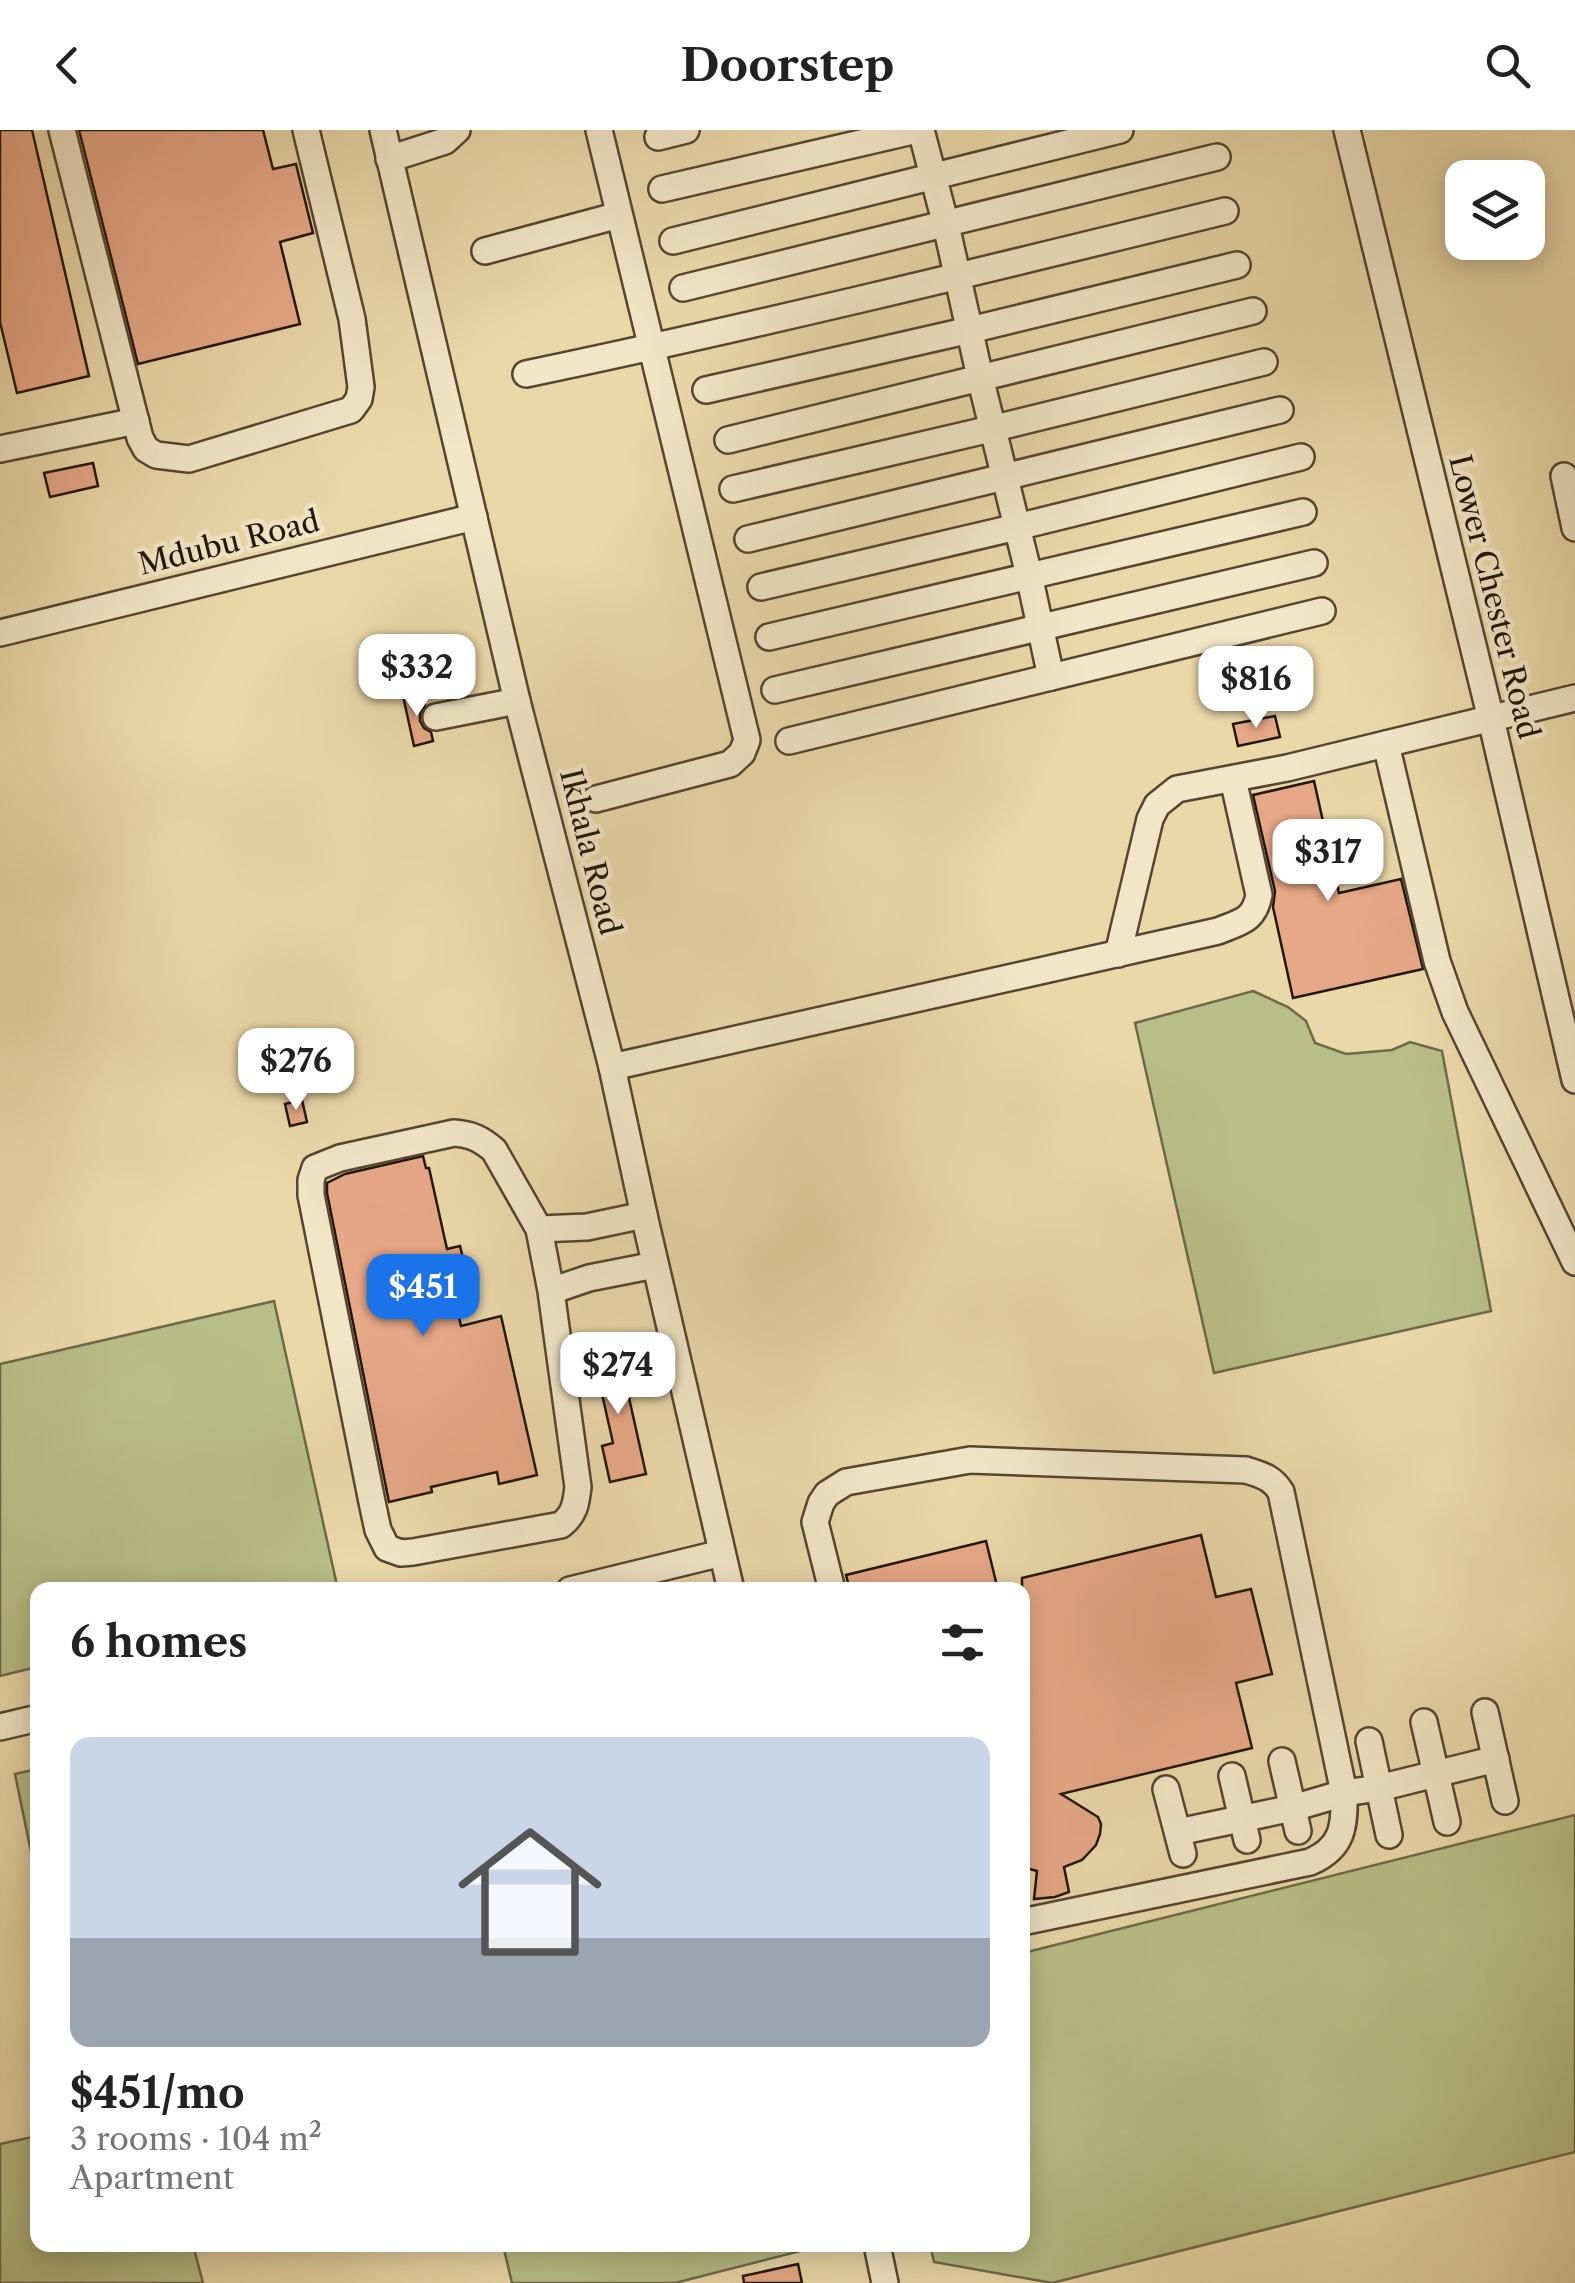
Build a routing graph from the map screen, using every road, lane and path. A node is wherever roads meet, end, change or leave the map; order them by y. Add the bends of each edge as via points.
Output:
1 (62, 130) edge
2 (306, 130) edge
3 (383, 130) edge
4 (457, 130) edge
5 (599, 130) edge
6 (686, 130) edge
7 (919, 130) edge
8 (1120, 130) edge
9 (1346, 130) edge
10 (658, 136) dead end
11 (1217, 158) dead end
12 (389, 159) junction
13 (934, 178) junction
14 (662, 189) dead end
15 (1225, 211) dead end
16 (618, 216) junction
17 (946, 225) junction
18 (673, 241) dead end
19 (485, 251) dead end
20 (1238, 264) dead end
21 (958, 277) junction
22 (684, 288) dead end
23 (1253, 311) dead end
24 (970, 330) junction
25 (652, 348) junction
26 (1264, 362) dead end
27 (526, 374) dead end
28 (980, 378) junction
29 (706, 390) dead end
30 (1280, 410) dead end
31 (136, 421) junction
32 (994, 428) junction
33 (728, 440) dead end
34 (0, 448) edge
35 (1300, 456) dead end
36 (1564, 476) dead end
37 (1006, 478) junction
38 (733, 489) dead end
39 (1303, 512) dead end
40 (474, 517) junction
41 (1017, 527) junction
42 (1575, 528) edge
43 (748, 538) dead end
44 (1314, 563) dead end
45 (1029, 576) junction
46 (761, 587) dead end
47 (1322, 611) dead end
48 (1039, 629) junction
49 (0, 633) edge
50 (769, 637) dead end
51 (1051, 677) junction
52 (774, 690) dead end
53 (1575, 698) edge
54 (517, 700) junction
55 (436, 717) dead end
56 (1491, 719) junction
57 (789, 741) dead end
58 (1386, 744) junction
59 (1232, 779) junction
60 (596, 799) dead end
61 (1118, 954) junction
62 (612, 1067) junction
63 (1575, 1080) edge
64 (644, 1215) junction
65 (539, 1229) junction
66 (1575, 1262) edge
67 (656, 1265) junction
68 (551, 1291) junction
69 (722, 1553) junction
70 (603, 1582) edge
71 (730, 1582) edge
72 (830, 1582) edge
73 (1485, 1712) dead end
74 (30, 1720) edge
75 (1424, 1722) dead end
76 (0, 1727) edge
77 (1369, 1741) dead end
78 (1496, 1759) junction
79 (1282, 1762) dead end
80 (1436, 1774) junction
81 (1232, 1776) dead end
82 (1379, 1788) junction
83 (1166, 1789) dead end
84 (1344, 1793) junction
85 (1505, 1801) dead end
86 (1296, 1820) junction
87 (1447, 1822) dead end
88 (1245, 1829) junction
89 (1389, 1836) dead end
90 (1030, 1920) edge
91 (878, 2252) edge
92 (885, 2283) edge

1 - 31 street
2 - 31 street via 352,318 359,399 351,410 189,458 146,449
3 - 12 street, Ikhala Road
4 - 12 street via 445,141
5 - 16 street
6 - 10 street
7 - 13 street
7 - 14 street
8 - 13 street
9 - 56 street, Lower Chester Road
11 - 17 street
12 - 40 street, Ikhala Road
13 - 17 street
13 - 18 street
15 - 21 street
16 - 19 street
16 - 25 street
17 - 21 street
17 - 22 street
20 - 24 street
21 - 24 street
21 - 25 street
23 - 28 street
24 - 28 street
24 - 29 street
25 - 27 street
25 - 60 street via 747,740 730,764
26 - 32 street
28 - 32 street
28 - 33 street
30 - 37 street
31 - 34 street
32 - 37 street
32 - 38 street
35 - 41 street
36 - 42 street
37 - 41 street
37 - 43 street
39 - 45 street
40 - 49 street, Mdubu Road
40 - 54 street, Ikhala Road
41 - 45 street
41 - 46 street
44 - 48 street
45 - 48 street
45 - 50 street
47 - 51 street
48 - 51 street
48 - 52 street
51 - 57 street
53 - 56 street
54 - 55 street
54 - 62 street, Ikhala Road
56 - 58 street
56 - 63 street, Lower Chester Road
58 - 59 street
58 - 66 street via 1455,1012
59 - 61 street via 1178,789 1157,805
59 - 61 street via 1259,895 1250,918
61 - 62 street
62 - 64 street, Ikhala Road
64 - 65 street
64 - 67 street, Ikhala Road
65 - 68 street
65 - 68 street via 494,1150 468,1134 314,1168 311,1194 378,1530 387,1548 432,1549 562,1525 570,1518 578,1487
67 - 68 street
67 - 69 street, Ikhala Road
69 - 70 street
69 - 71 street, Ikhala Road
72 - 84 street via 816,1522 821,1503 846,1482 970,1460 1246,1470 1264,1476 1281,1492
73 - 78 street
74 - 76 street
75 - 80 street
77 - 82 street
78 - 80 street
78 - 85 street
79 - 86 street
80 - 82 street
80 - 87 street
81 - 88 street
82 - 84 street
82 - 89 street
83 - 88 street via 1181,1843
84 - 86 street
84 - 90 street via 1345,1820 1334,1847 1310,1862
86 - 88 street
91 - 92 street

